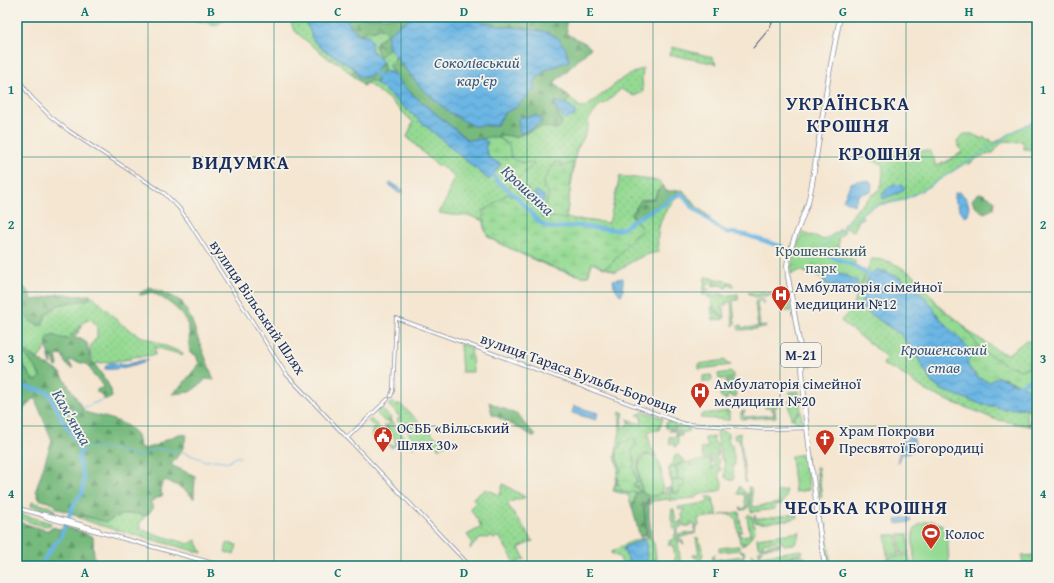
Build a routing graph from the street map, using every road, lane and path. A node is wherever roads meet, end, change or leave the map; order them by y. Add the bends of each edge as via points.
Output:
1 (840, 17) edge
2 (17, 77) edge
3 (391, 396) dead end
4 (388, 399) dead end
5 (807, 428) junction
6 (347, 438) junction
7 (17, 508) edge
8 (223, 566) edge
9 (470, 566) edge
10 (825, 566) edge

1 - 5 highway, М-21 via 808,203 787,265 801,352
2 - 6 street, вулиця Вільський Шлях via 31,97 50,116 157,188 174,203 189,222 284,371
3 - 5 street, вулиця Тараса Бульби-Боровця via 396,318 679,422 766,429
4 - 6 street
5 - 10 highway, М-21
6 - 9 street, вулиця Вільський Шлях
7 - 8 main road

